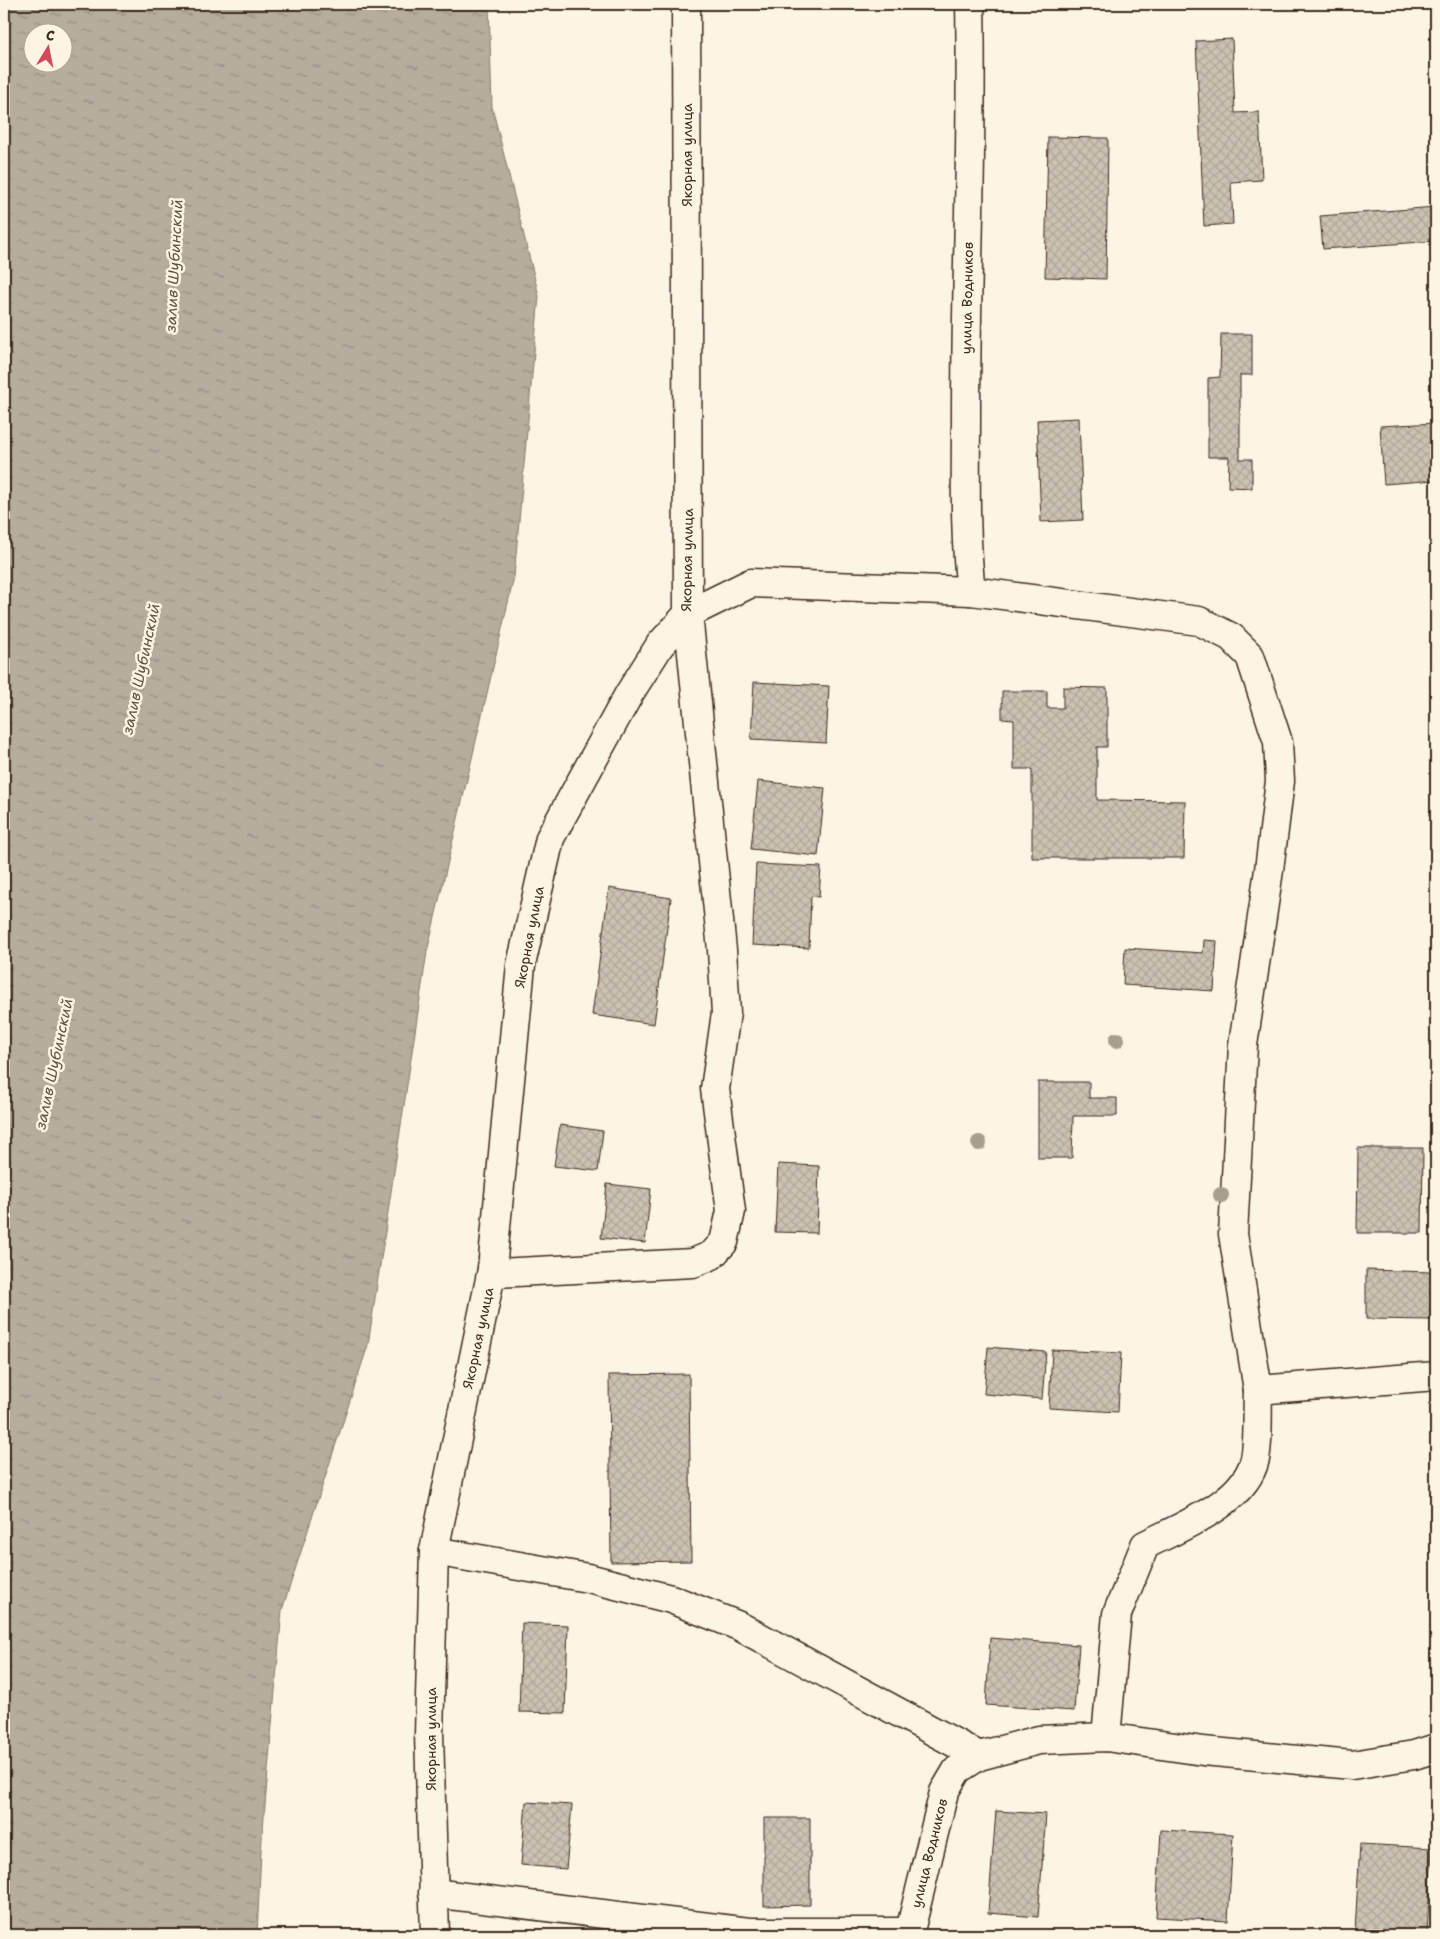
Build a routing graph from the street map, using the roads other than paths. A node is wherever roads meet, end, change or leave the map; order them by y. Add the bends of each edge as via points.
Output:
1 (686, 4) edge
2 (970, 4) edge
3 (970, 591) junction
4 (688, 614) junction
5 (492, 1269) junction
6 (1436, 1376) edge
7 (1258, 1390) junction
8 (434, 1551) junction
9 (1106, 1737) junction
10 (1436, 1748) edge
11 (979, 1756) junction
12 (433, 1894) junction
13 (909, 1934) edge
14 (435, 1935) edge

1 - 4 street, Якорная улица
2 - 3 street, улица Водников via 972,96 966,317 966,552
3 - 4 street via 751,583
3 - 7 street via 1199,621 1231,637 1250,656 1278,742 1280,781 1243,1045 1233,1234
4 - 5 street, Якорная улица via 660,644 629,694 550,838 521,965
4 - 5 street via 726,1013 716,1089 732,1211 724,1242 712,1255 693,1263 496,1273
5 - 8 street, Якорная улица
6 - 7 street
7 - 9 street via 1255,1460 1238,1490 1214,1510 1145,1544 1117,1614
8 - 11 street via 588,1578 671,1599 740,1626
8 - 12 street, Якорная улица via 429,1734
9 - 10 street, улица Водников via 1203,1751 1352,1765
9 - 11 street, улица Водников via 1039,1740
11 - 13 street, улица Водников via 957,1770 944,1792
12 - 13 street via 749,1932
12 - 14 street, Якорная улица

